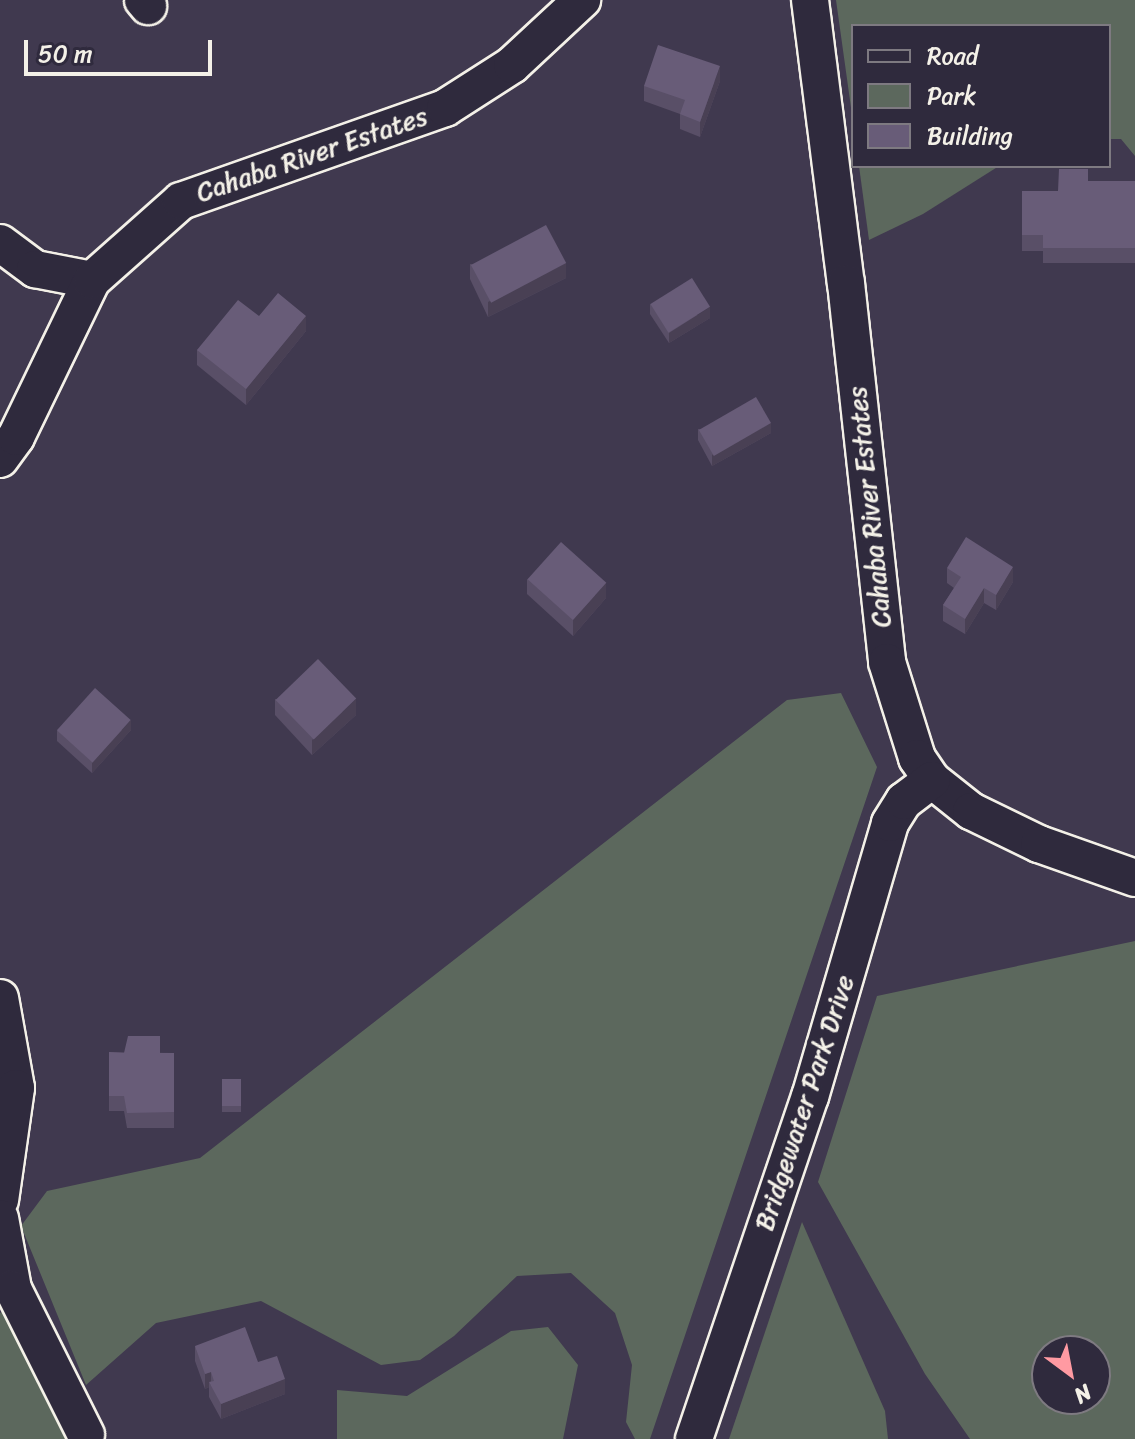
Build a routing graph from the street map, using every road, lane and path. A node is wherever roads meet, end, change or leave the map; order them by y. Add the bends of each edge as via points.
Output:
1 (582, 0) edge
2 (810, 0) edge
3 (0, 243) edge
4 (92, 280) junction
5 (0, 459) edge
6 (932, 780) junction
7 (1135, 878) edge
8 (0, 998) edge
9 (0, 1200) edge
10 (0, 1218) edge
11 (86, 1435) dead end
12 (694, 1439) edge

1 - 4 street, Cahaba River Estates via 512,65 445,108 181,201
2 - 6 street, Cahaba River Estates via 887,662 917,758
3 - 4 street via 35,269
4 - 5 street, Cahaba River Estates via 16,437
6 - 7 street, Cahaba River Estates via 971,811 1039,844
6 - 12 street, Bridgewater Park Drive via 904,801 890,823 810,1097
8 - 9 street via 16,1088
10 - 11 street via 13,1289

